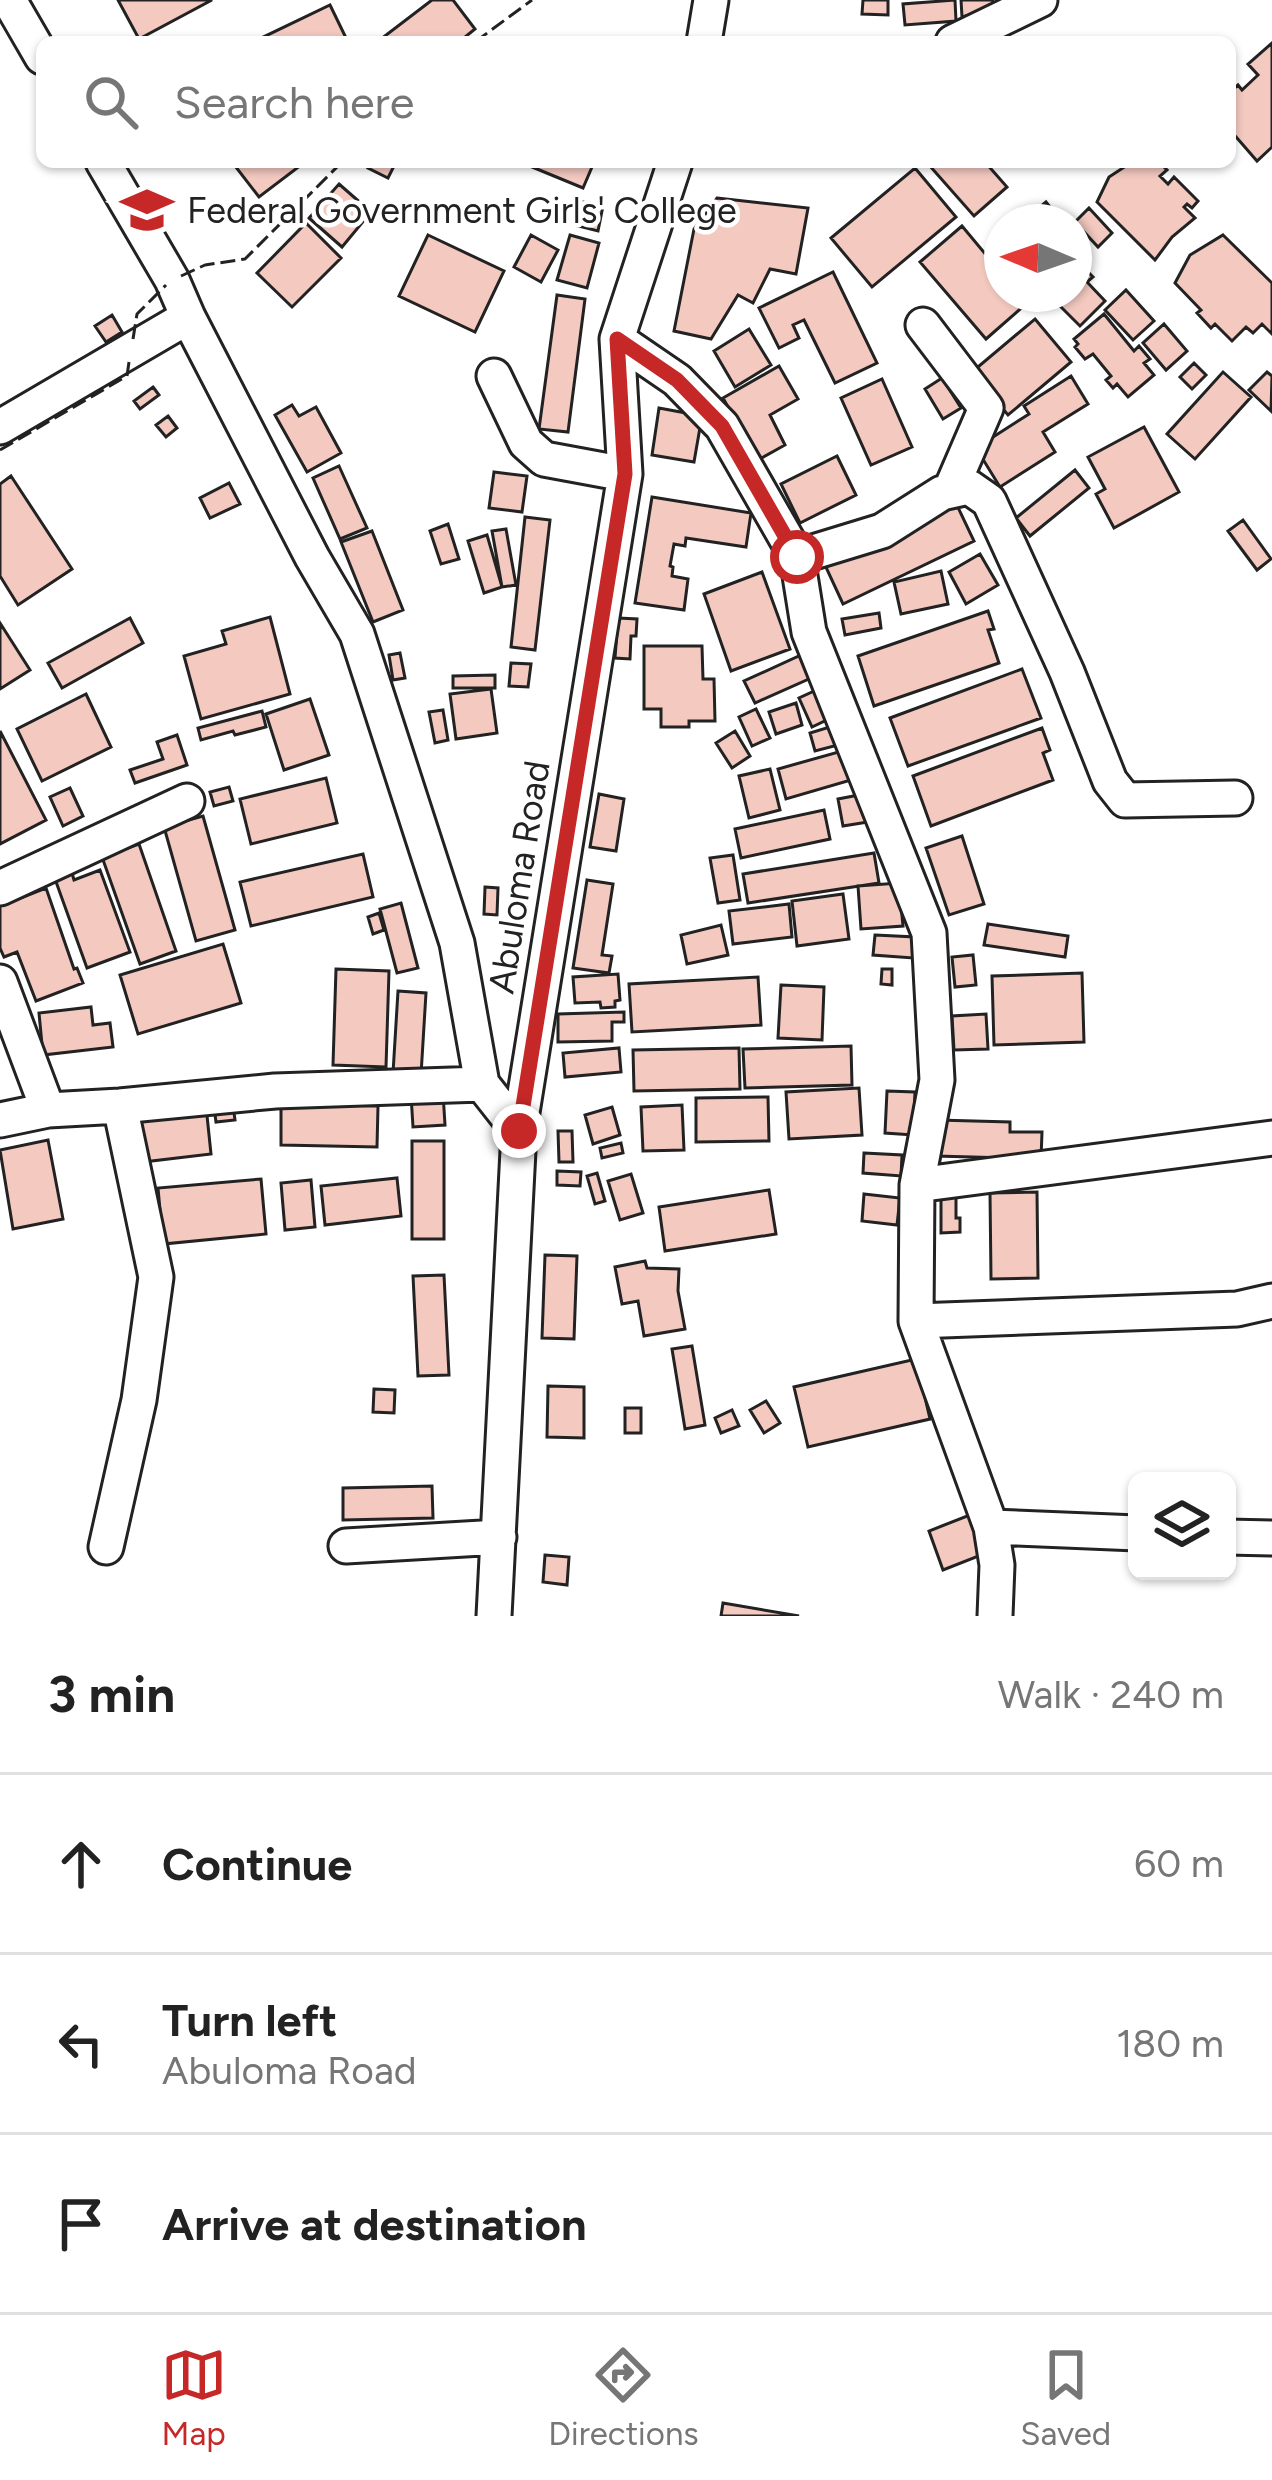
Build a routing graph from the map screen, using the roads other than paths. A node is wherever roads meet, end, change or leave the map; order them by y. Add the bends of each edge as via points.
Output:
1 (9, 0) edge
2 (711, 0) edge
3 (1040, 0) edge
4 (705, 36) edge
5 (965, 36) edge
6 (36, 47) edge
7 (107, 168) edge
8 (673, 168) edge
9 (188, 316) junction
10 (923, 325) dead end
11 (617, 339) junction
12 (494, 376) dead end
13 (0, 427) edge
14 (625, 474) junction
15 (951, 489) junction
16 (797, 557) junction
17 (1235, 798) dead end
18 (187, 801) dead end
19 (0, 888) edge
20 (0, 982) edge
21 (482, 1084) junction
22 (120, 1106) junction
23 (48, 1109) junction
24 (0, 1120) edge
25 (519, 1131) junction
26 (1272, 1138) edge
27 (917, 1185) junction
28 (1272, 1301) edge
29 (916, 1321) junction
30 (991, 1527) junction
31 (1128, 1533) edge
32 (499, 1537) junction
33 (1236, 1537) edge
34 (1272, 1538) edge
35 (346, 1546) dead end
36 (106, 1547) dead end
37 (494, 1616) edge
38 (995, 1616) edge

1 - 6 street
2 - 4 street
3 - 5 street
7 - 9 street
8 - 11 street, Abuloma Road
9 - 13 street
9 - 21 street via 357,634 457,943
10 - 15 street via 986,408
11 - 14 street, Abuloma Road
11 - 16 street via 677,380 722,426
12 - 14 street via 526,443 544,459
14 - 25 street, Abuloma Road
15 - 16 street via 882,531
15 - 17 street via 969,487 989,501 1110,782 1125,800
16 - 27 street via 809,632 929,933 937,1080
18 - 19 street
20 - 23 street
21 - 22 street via 275,1090
21 - 25 street
22 - 23 street
22 - 36 street via 157,1277
23 - 24 street
25 - 32 street, Abuloma Road
26 - 27 street
27 - 29 street
28 - 29 street via 1237,1309
29 - 30 street
30 - 31 street
30 - 38 street
32 - 35 street
32 - 37 street, Abuloma Road
33 - 34 street

